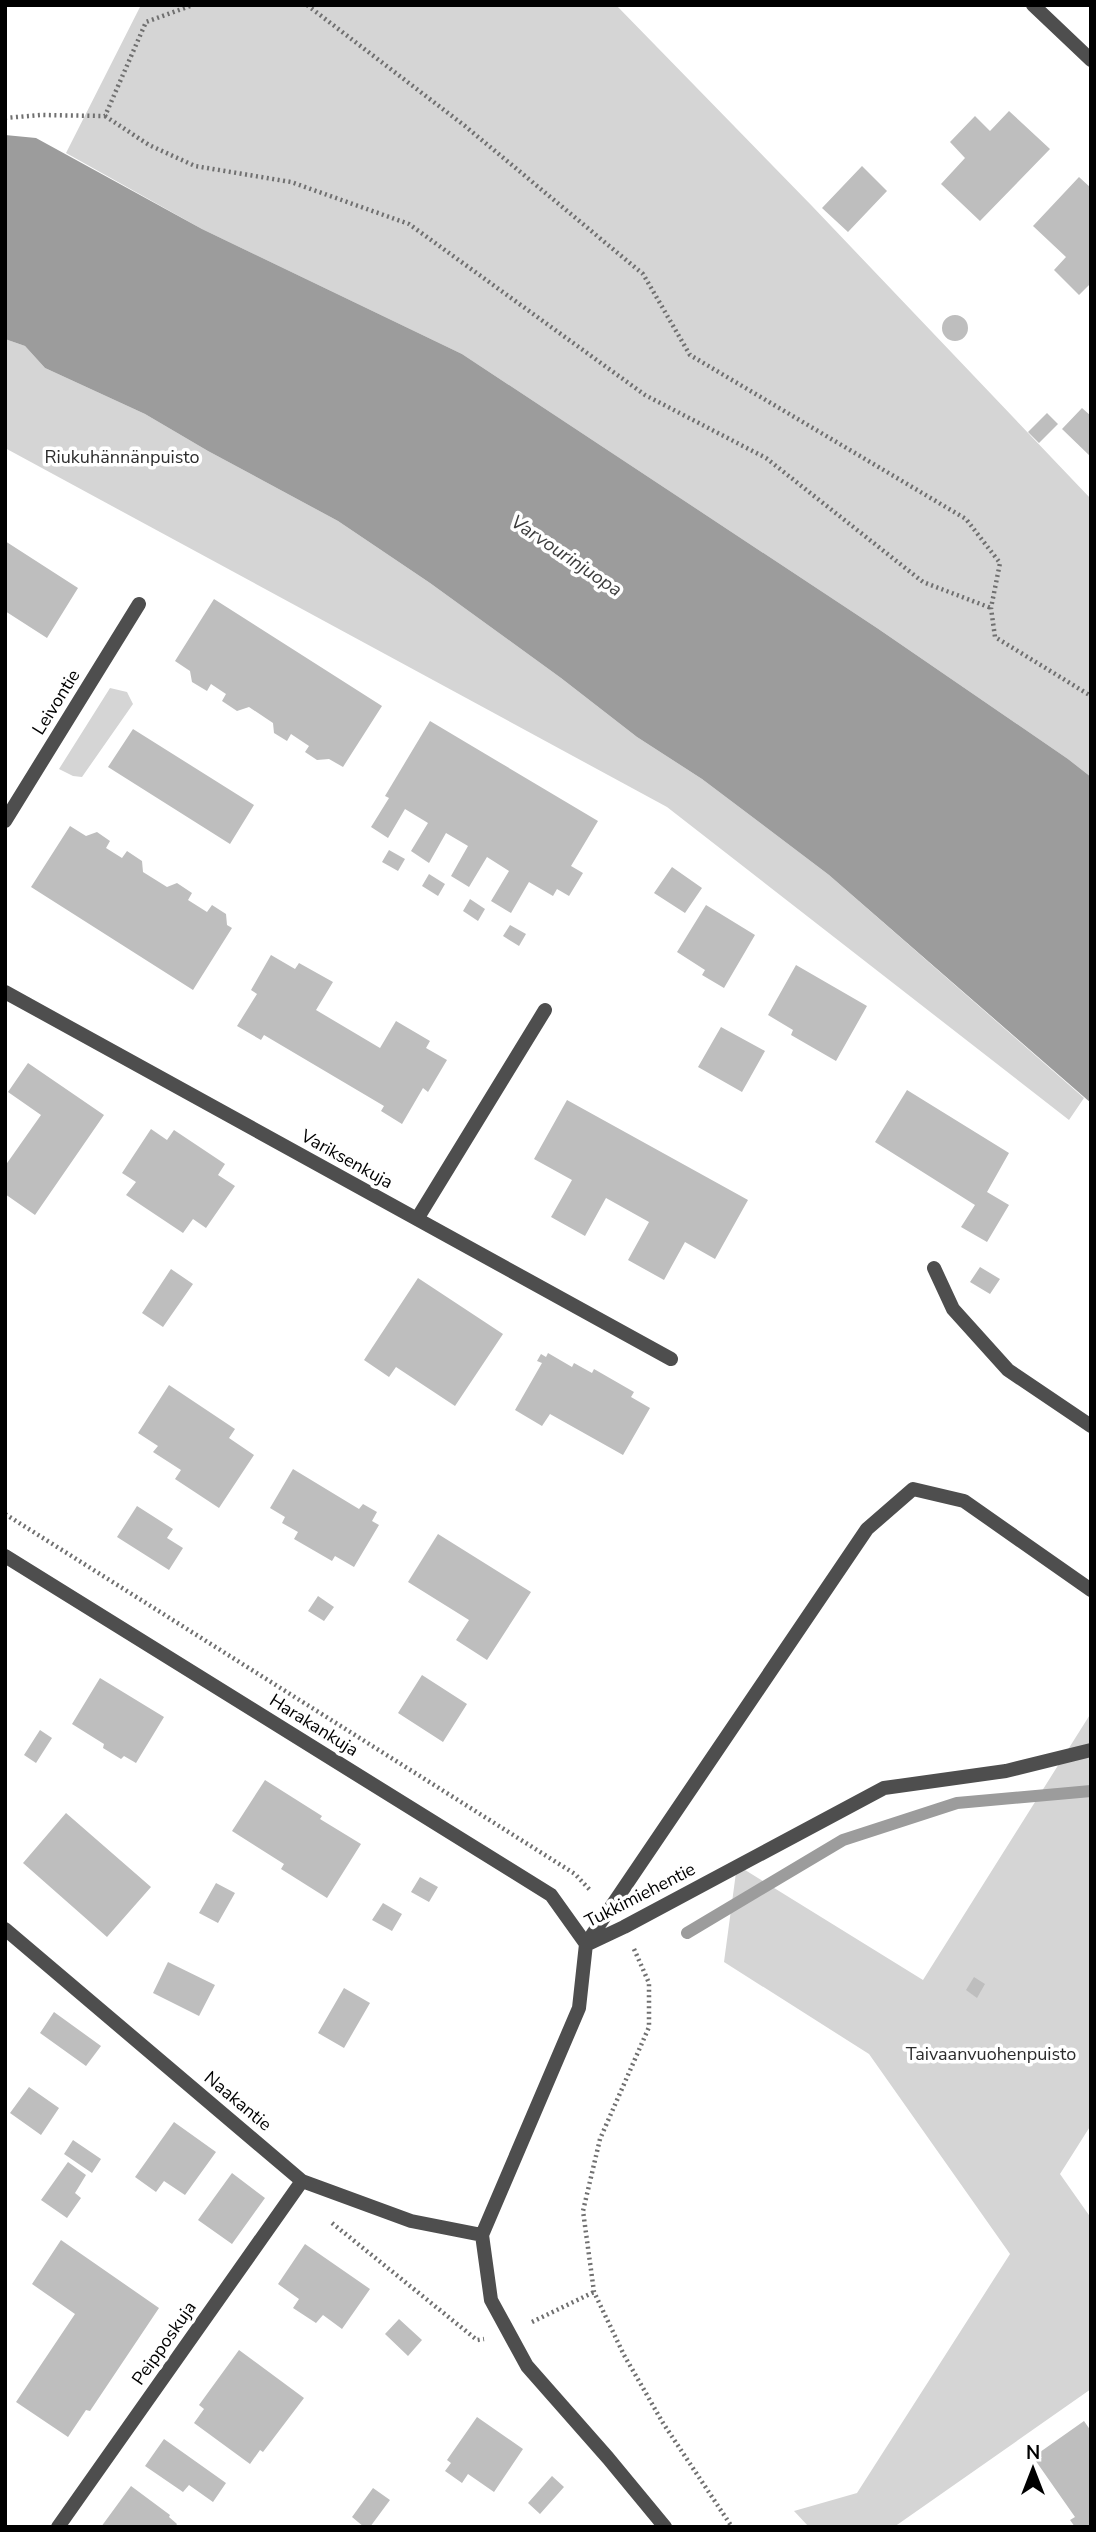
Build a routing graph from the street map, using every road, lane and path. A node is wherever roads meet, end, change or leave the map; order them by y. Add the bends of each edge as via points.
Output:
1 (193, 5) edge
2 (307, 5) edge
3 (1033, 5) edge
4 (1091, 60) edge
5 (105, 117) junction
6 (5, 118) edge
7 (139, 604) dead end
8 (991, 608) junction
9 (1091, 696) edge
10 (5, 821) edge
11 (5, 992) edge
12 (545, 1010) dead end
13 (417, 1219) junction
14 (934, 1268) dead end
15 (671, 1359) dead end
16 (1091, 1426) edge
17 (5, 1514) edge
18 (5, 1556) edge
19 (1091, 1590) edge
20 (1091, 1751) edge
21 (609, 1910) junction
22 (624, 1927) junction
23 (5, 1929) edge
24 (586, 1944) junction
25 (299, 2186) junction
26 (482, 2235) junction
27 (594, 2292) junction
28 (509, 2333) junction
29 (58, 2527) edge
30 (665, 2527) edge
31 (732, 2527) edge

1 - 5 path via 146,22
2 - 8 path via 465,126 643,274 690,355 965,519 1000,563
3 - 4 street
5 - 6 path via 41,114
5 - 8 path via 149,145 195,166 291,182 409,224 645,395 766,458 923,582
7 - 10 street, Leivontie
8 - 9 path via 995,637
11 - 13 street, Variksenkuja
12 - 13 street
13 - 15 street, Variksenkuja
14 - 16 street via 953,1309 1008,1370
17 - 21 path via 575,1874
18 - 24 street, Harakankuja via 551,1895
19 - 21 street via 964,1501 913,1489 867,1528
20 - 22 street, Tukkimiehentie via 1006,1771 884,1788
21 - 24 street
22 - 24 street, Tukkimiehentie
22 - 27 path via 649,1983 649,2027 600,2139 583,2211
23 - 25 street, Naakantie
24 - 26 street, Tukkimiehentie via 579,2008
25 - 26 street, Naakantie via 411,2221
25 - 28 path via 372,2257 477,2340
25 - 29 street, Peipposkuja
26 - 28 street via 491,2300
27 - 28 path
27 - 31 path via 656,2412
28 - 30 street via 527,2366

